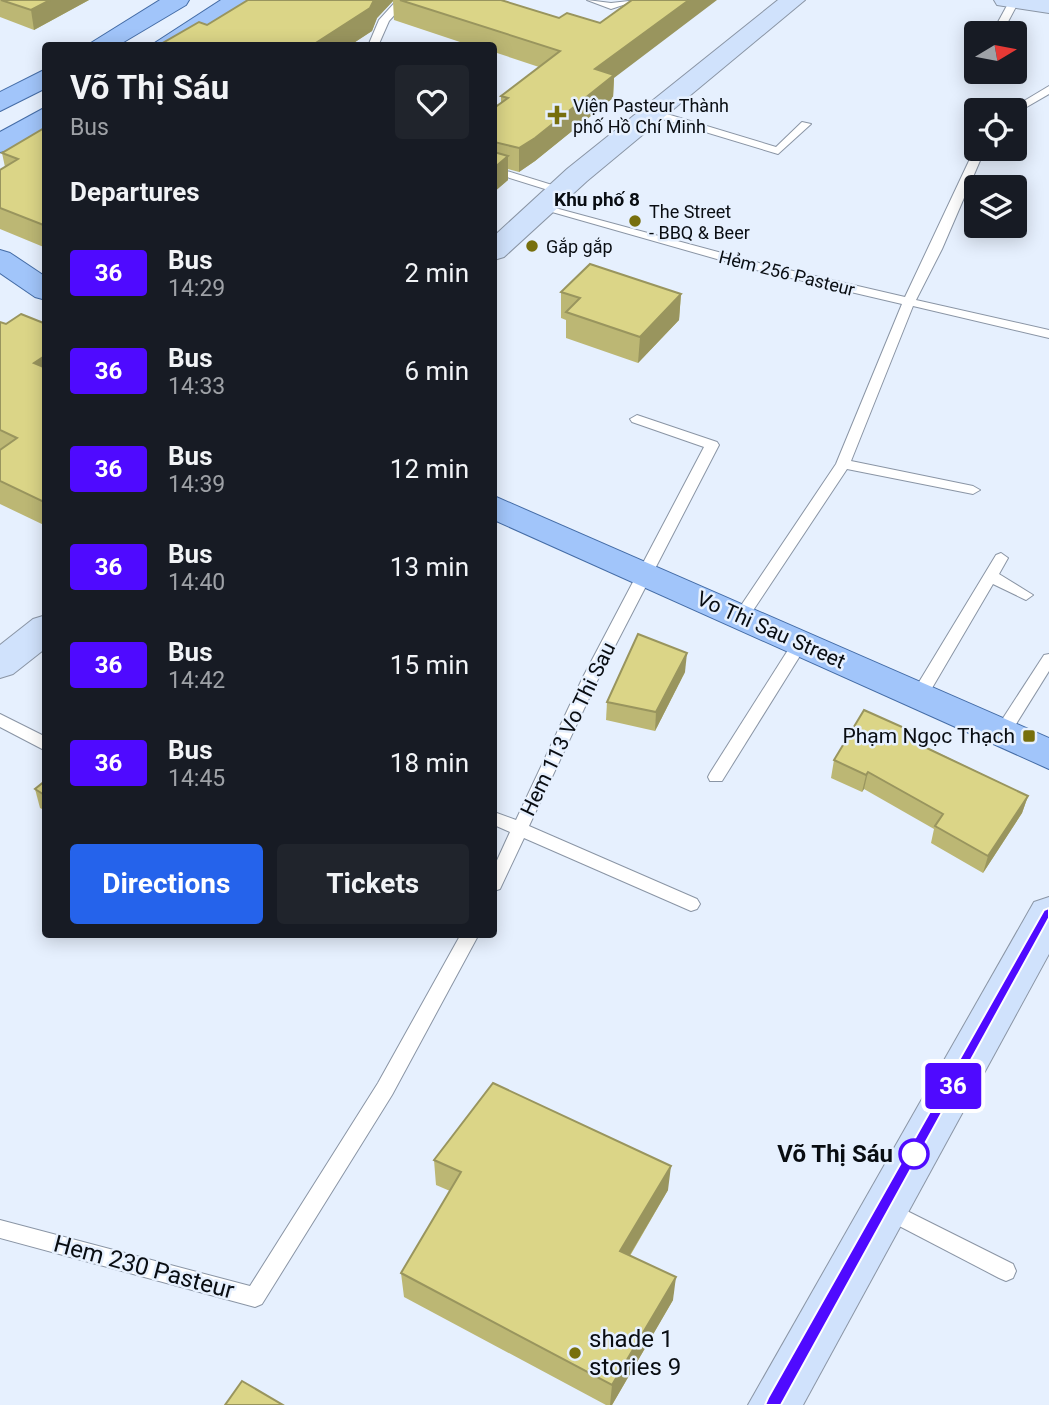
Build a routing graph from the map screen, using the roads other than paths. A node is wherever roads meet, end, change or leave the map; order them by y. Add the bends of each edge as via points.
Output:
1 (177, 0) edge
2 (238, 0) edge
3 (403, 0) edge
4 (592, 0) edge
5 (632, 0) edge
6 (793, 0) edge
7 (1010, 1) edge
8 (1049, 6) edge
9 (1002, 21) edge
10 (106, 42) edge
11 (169, 42) edge
12 (375, 42) edge
13 (42, 79) edge
14 (1049, 89) edge
15 (1027, 102) edge
16 (0, 103) edge
17 (653, 113) junction
18 (42, 118) edge
19 (806, 124) dead end
20 (0, 144) edge
21 (974, 161) edge
22 (497, 172) edge
23 (552, 199) junction
24 (497, 248) edge
25 (0, 259) edge
26 (0, 288) edge
27 (42, 288) edge
28 (909, 302) junction
29 (42, 306) edge
30 (1049, 334) edge
31 (637, 419) dead end
32 (843, 464) junction
33 (973, 490) dead end
34 (497, 508) edge
35 (1001, 558) dead end
36 (647, 575) junction
37 (990, 576) junction
38 (1026, 595) dead end
39 (741, 617) junction
40 (42, 631) edge
41 (800, 643) junction
42 (1049, 659) edge
43 (0, 665) edge
44 (919, 696) junction
45 (0, 720) edge
46 (1002, 733) junction
47 (42, 742) edge
48 (1049, 754) edge
49 (716, 776) dead end
50 (497, 820) edge
51 (518, 831) junction
52 (497, 877) edge
53 (691, 904) dead end
54 (1046, 927) edge
55 (468, 938) edge
56 (884, 1208) junction
57 (0, 1229) edge
58 (1006, 1271) dead end
59 (774, 1405) edge

1 - 10 main road
2 - 11 main road
3 - 12 lane via 387,12
4 - 5 lane via 611,6
6 - 17 main road
7 - 8 main road
7 - 9 lane
13 - 16 main road
14 - 15 lane
17 - 19 lane via 778,151
17 - 23 main road
18 - 20 main road
21 - 28 lane
22 - 23 lane, Hẻm 256 Pasteur
23 - 24 main road
23 - 28 lane, Hẻm 256 Pasteur via 673,245
25 - 27 main road
26 - 29 main road
28 - 30 lane, Hẻm 256 Pasteur
28 - 32 lane
31 - 36 lane, Hem 113 Vo Thi Sau via 712,445
32 - 33 lane
32 - 39 lane
34 - 36 main road, Vo Thi Sau Street
35 - 37 lane
36 - 39 main road, Vo Thi Sau Street
36 - 51 lane, Hem 113 Vo Thi Sau via 591,677
37 - 38 lane
37 - 44 lane
39 - 41 main road, Vo Thi Sau Street
40 - 43 main road
41 - 44 main road, Vo Thi Sau Street
41 - 49 lane
42 - 46 lane
44 - 46 main road, Vo Thi Sau Street
45 - 47 lane
46 - 48 main road, Vo Thi Sau Street
50 - 51 lane
51 - 52 lane, Hem 113 Vo Thi Sau
51 - 53 lane
54 - 56 main road
55 - 57 lane, Hem 230 Pasteur via 384,1089 255,1297
56 - 58 lane
56 - 59 main road

